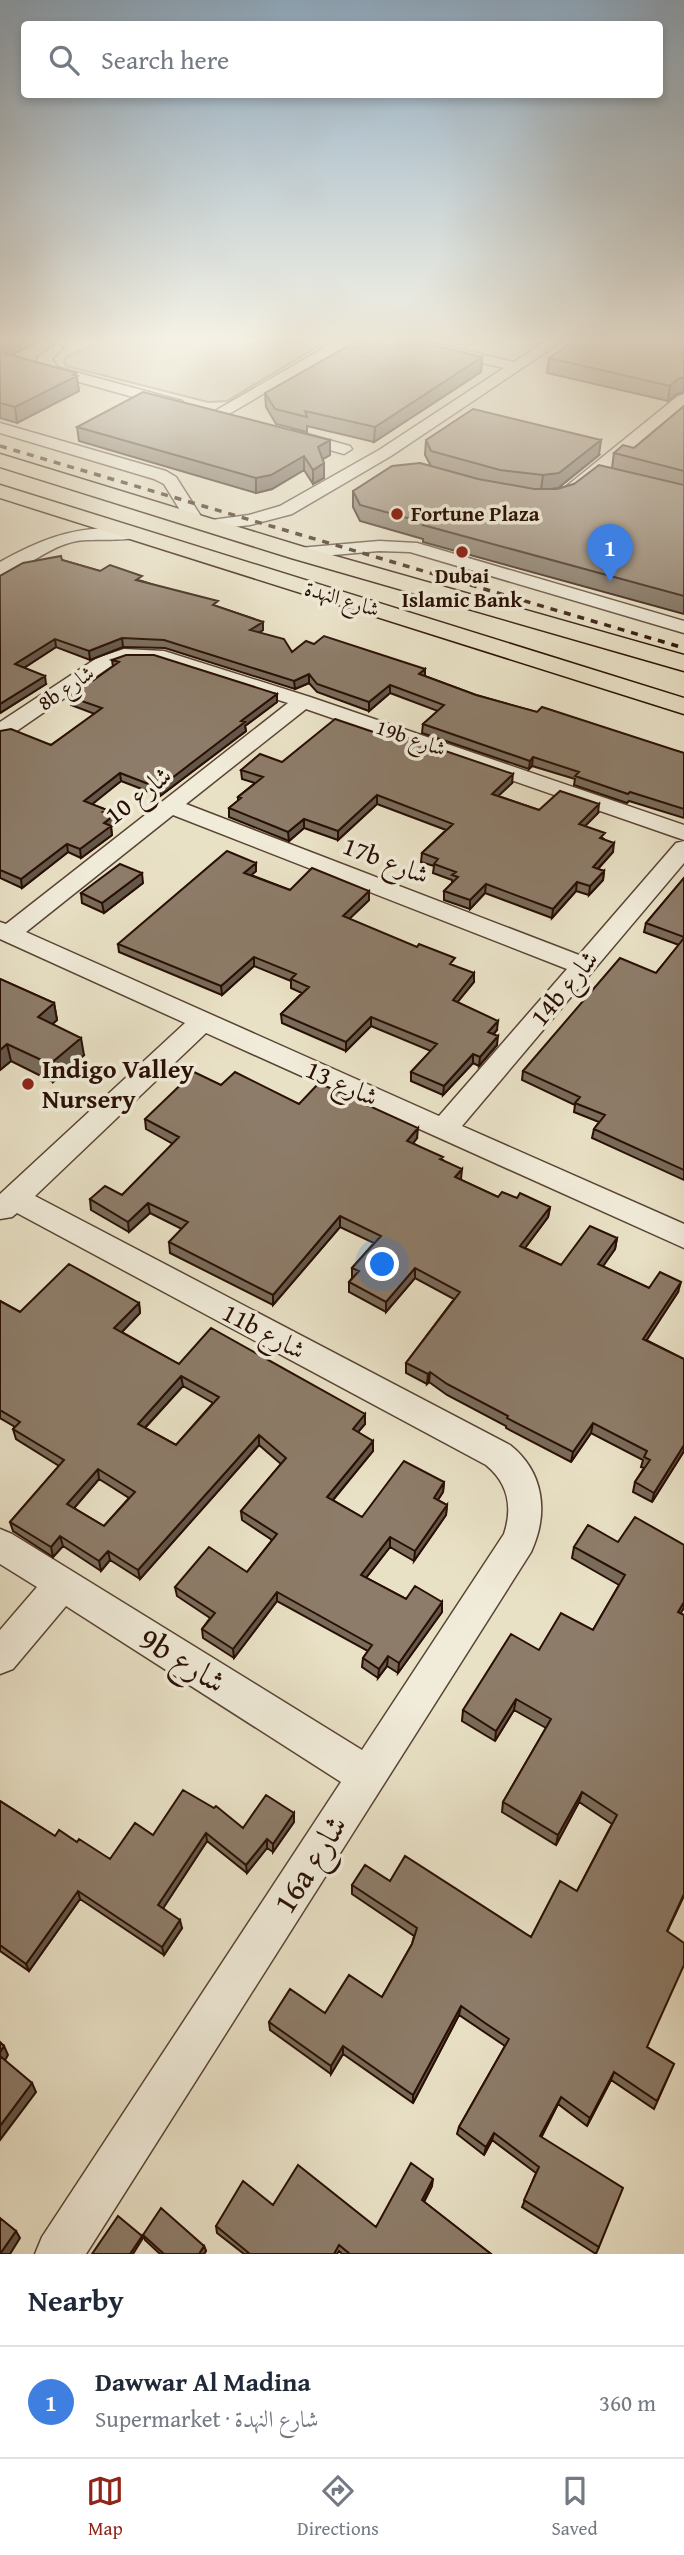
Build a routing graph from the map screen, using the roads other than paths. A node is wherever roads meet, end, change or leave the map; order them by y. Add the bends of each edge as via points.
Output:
1 (52, 443) edge
2 (322, 443) edge
3 (398, 443) edge
4 (631, 443) edge
5 (344, 449) dead end
6 (376, 457) junction
7 (0, 460) edge
8 (401, 464) edge
9 (0, 468) edge
10 (595, 472) junction
11 (620, 479) edge
12 (0, 491) edge
13 (560, 499) edge
14 (64, 510) junction
15 (286, 510) junction
16 (194, 521) junction
17 (133, 534) junction
18 (50, 541) junction
19 (276, 546) junction
20 (299, 553) junction
21 (0, 570) edge
22 (684, 627) edge
23 (136, 654) joint
24 (684, 663) edge
25 (303, 701) junction
26 (684, 706) edge
27 (0, 732) edge
28 (170, 806) junction
29 (684, 833) edge
30 (684, 848) edge
31 (4, 932) edge
32 (583, 966) junction
33 (203, 1021) junction
34 (444, 1129) junction
35 (7, 1205) edge
36 (684, 1237) edge
37 (512, 1466) joint
38 (0, 1545) edge
39 (62, 1584) junction
40 (0, 1657) edge
41 (366, 1775) junction
42 (60, 2254) edge

1 - 16 street via 160,475 170,481
2 - 5 street
3 - 6 street
4 - 10 street
6 - 8 street
6 - 15 street
7 - 16 main road, شارع النهدة
9 - 16 main road
10 - 11 street
10 - 13 street via 580,484 576,494
12 - 14 main road, شارع النهدة
14 - 17 main road, شارع النهدة
14 - 18 street
15 - 16 street via 250,520
15 - 19 street via 274,527
16 - 19 main road, شارع النهدة
17 - 18 street via 82,532
17 - 26 main road, شارع النهدة
18 - 21 street
19 - 20 main road, شارع النهدة
20 - 22 street via 411,547
20 - 24 main road, شارع النهدة
23 - 25 street, 19b شارع via 169,657
23 - 27 street, 8b شارع via 104,662
25 - 28 street, شارع 10
25 - 29 street, 19b شارع
28 - 31 street, شارع 10
28 - 32 street, 17b شارع
30 - 32 street, 14b شارع
31 - 33 street, شارع 13
32 - 34 street, 14b شارع
33 - 34 street, شارع 13
33 - 35 street
34 - 36 street, شارع 13
35 - 37 street, 11b شارع via 491,1450
37 - 41 street, 16a شارع via 526,1503 519,1541
38 - 39 street, 9b شارع
39 - 40 street
39 - 41 street, 9b شارع
41 - 42 street, 16a شارع

